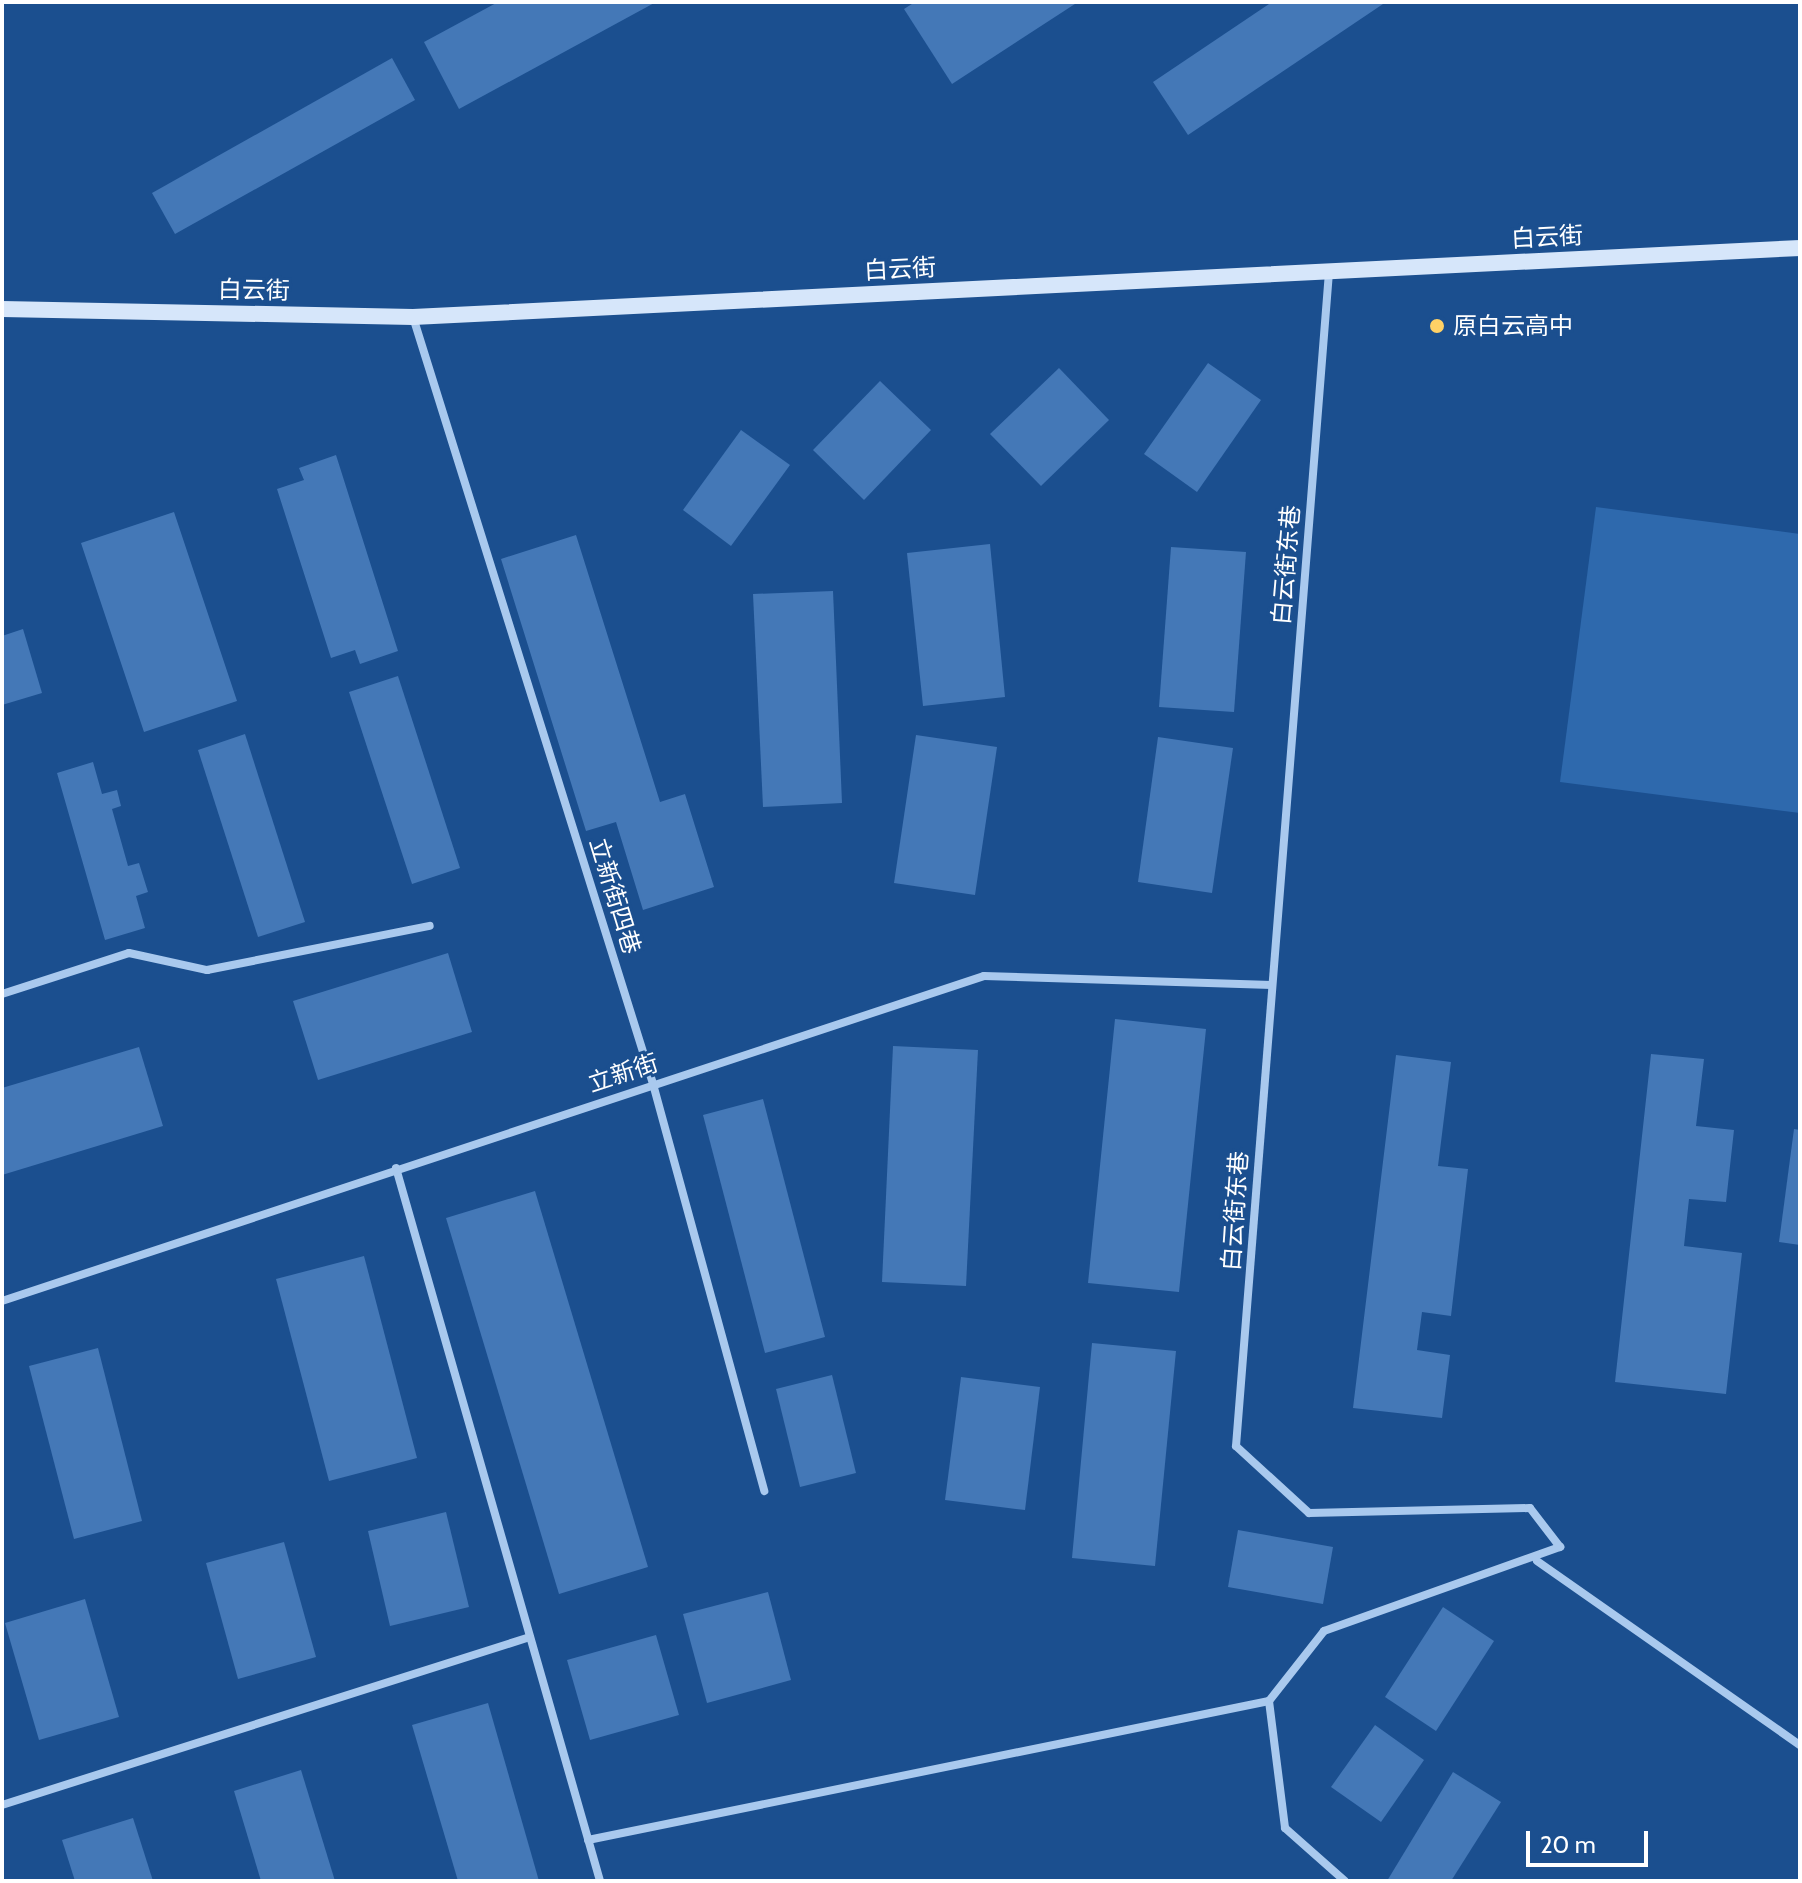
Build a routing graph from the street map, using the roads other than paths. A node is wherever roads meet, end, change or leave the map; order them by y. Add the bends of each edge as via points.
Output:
1 (1800, 248) edge
2 (1329, 272) junction
3 (2, 309) edge
4 (413, 317) junction
5 (430, 926) dead end
6 (1272, 985) junction
7 (2, 994) edge
8 (653, 1084) junction
9 (396, 1168) junction
10 (2, 1301) edge
11 (764, 1491) dead end
12 (1537, 1561) junction
13 (530, 1637) junction
14 (1269, 1701) junction
15 (1800, 1745) edge
16 (2, 1805) edge
17 (588, 1840) junction
18 (600, 1881) edge
19 (1345, 1881) edge

1 - 2 main road, 白云街
2 - 4 main road, 白云街
2 - 6 street, 白云街东巷
3 - 4 main road, 白云街
4 - 8 street, 立新街四巷
5 - 7 street via 207,970 129,953
6 - 8 street, 立新街 via 984,976
6 - 12 street, 白云街东巷 via 1236,1446 1309,1513 1530,1508 1560,1547
8 - 9 street, 立新街
8 - 11 street, 立新街四巷
9 - 10 street, 立新街
9 - 13 street
12 - 14 street via 1324,1631
12 - 15 street
13 - 16 street
13 - 17 street
14 - 17 street
14 - 19 street via 1285,1828
17 - 18 street

